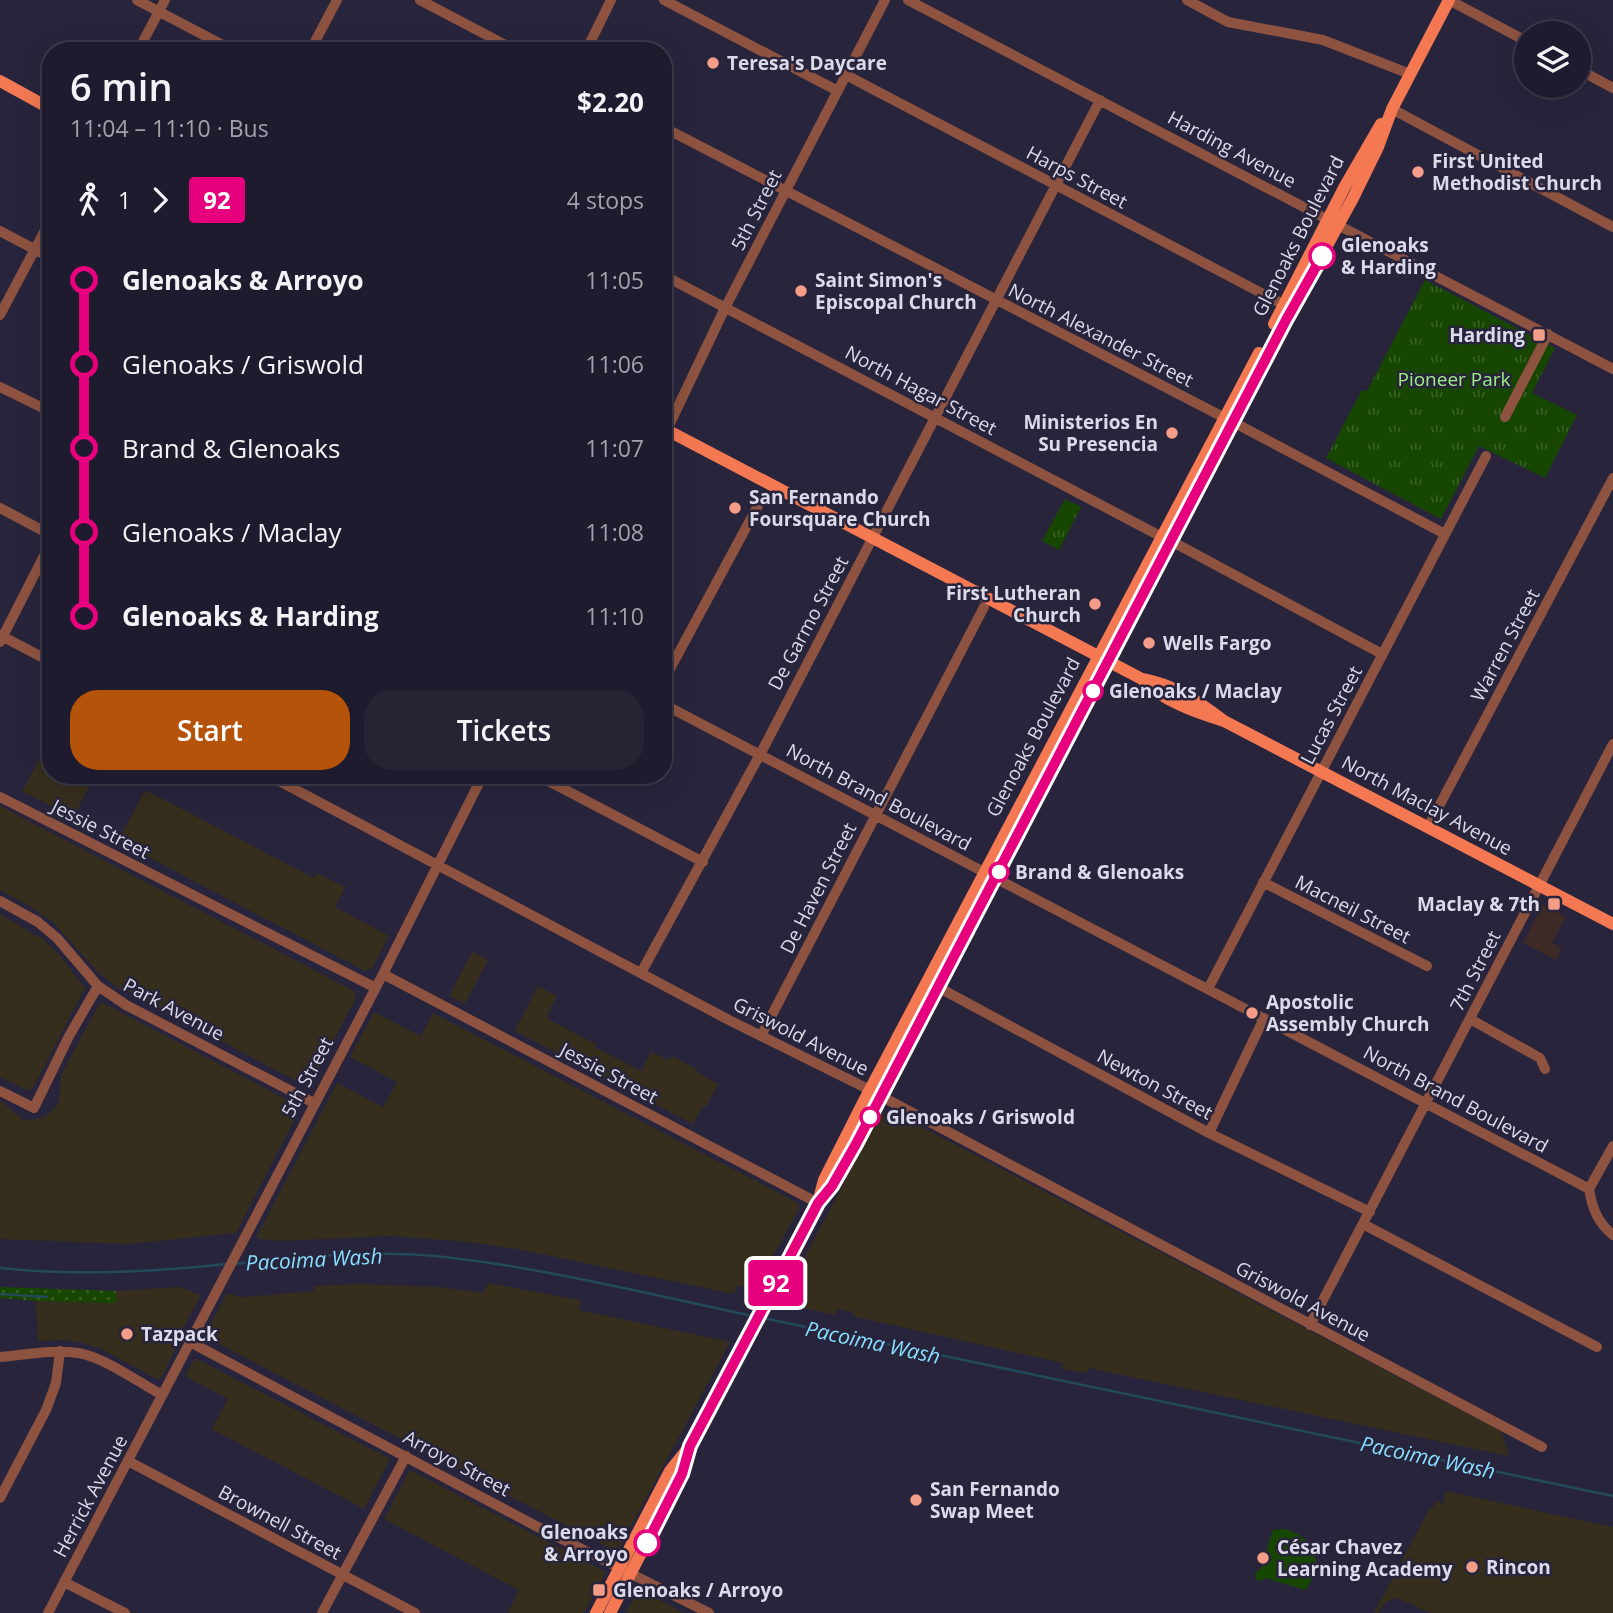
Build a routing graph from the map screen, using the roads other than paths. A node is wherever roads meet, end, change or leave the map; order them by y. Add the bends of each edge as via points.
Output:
1 (137, 0) edge
2 (165, 0) edge
3 (337, 0) edge
4 (420, 0) edge
5 (611, 0) edge
6 (664, 0) edge
7 (885, 0) edge
8 (908, 0) edge
9 (1187, 0) edge
10 (1449, 0) edge
11 (159, 11) junction
12 (1514, 35) edge
13 (143, 42) edge
14 (217, 42) edge
15 (315, 42) edge
16 (500, 42) edge
17 (590, 42) edge
18 (1410, 74) junction
19 (846, 75) junction
20 (1591, 76) edge
21 (0, 82) edge
22 (1613, 88) edge
23 (838, 91) junction
24 (1100, 100) junction
25 (42, 104) edge
26 (1392, 109) junction
27 (672, 132) edge
28 (1055, 185) junction
29 (786, 191) junction
30 (1333, 222) junction
31 (1612, 222) edge
32 (0, 231) edge
33 (42, 236) edge
34 (35, 249) junction
35 (42, 253) edge
36 (672, 280) edge
37 (996, 301) junction
38 (1288, 307) junction
39 (725, 308) junction
40 (0, 315) edge
41 (1548, 334) junction
42 (1613, 369) edge
43 (0, 387) edge
44 (42, 408) edge
45 (1505, 417) dead end
46 (672, 418) edge
47 (935, 418) junction
48 (1229, 420) junction
49 (672, 436) edge
50 (1486, 456) dead end
51 (1613, 478) edge
52 (762, 498) dead end
53 (0, 508) edge
54 (42, 530) edge
55 (1445, 534) junction
56 (873, 537) junction
57 (1166, 539) junction
58 (42, 559) edge
59 (984, 607) dead end
60 (1, 638) edge
61 (1382, 654) junction
62 (42, 658) edge
63 (1103, 659) junction
64 (672, 665) edge
65 (672, 709) edge
66 (1613, 744) edge
67 (759, 754) junction
68 (1321, 772) junction
69 (285, 784) edge
70 (478, 784) edge
71 (554, 784) edge
72 (0, 797) edge
73 (875, 815) junction
74 (1428, 827) junction
75 (703, 862) junction
76 (438, 864) junction
77 (990, 875) junction
78 (1263, 883) junction
79 (1539, 885) junction
80 (0, 901) edge
81 (1613, 924) edge
82 (1427, 966) dead end
83 (641, 973) junction
84 (383, 974) junction
85 (933, 984) junction
86 (98, 986) junction
87 (374, 987) junction
88 (1208, 989) junction
89 (1264, 1018) junction
90 (1470, 1019) junction
91 (761, 1036) junction
92 (1545, 1069) dead end
93 (0, 1091) edge
94 (875, 1094) junction
95 (314, 1103) junction
96 (1426, 1103) junction
97 (1209, 1133) junction
98 (1613, 1146) edge
99 (1589, 1189) junction
100 (818, 1203) junction
101 (1370, 1212) junction
102 (1363, 1224) junction
103 (1613, 1235) edge
104 (1311, 1325) junction
105 (190, 1342) junction
106 (1597, 1347) dead end
107 (60, 1352) junction
108 (0, 1357) edge
109 (162, 1395) junction
110 (1542, 1447) dead end
111 (406, 1456) junction
112 (128, 1461) junction
113 (0, 1498) edge
114 (626, 1569) junction
115 (342, 1575) junction
116 (64, 1581) junction
117 (48, 1613) edge
118 (125, 1613) edge
119 (322, 1613) edge
120 (415, 1613) edge
121 (596, 1613) edge
122 (610, 1613) edge
123 (709, 1613) edge

1 - 11 street
2 - 11 street
3 - 15 street
4 - 16 street
5 - 17 street
6 - 23 street
7 - 19 street, 5th Street
8 - 24 street, Harding Avenue
9 - 18 street via 1228,22 1324,40
10 - 12 street
10 - 18 main road, Glenoaks Boulevard
11 - 13 street
11 - 14 street
18 - 26 main road, Glenoaks Boulevard
19 - 23 street, 5th Street
19 - 28 street, Harps Street
20 - 22 street
21 - 25 main road
23 - 29 street, 5th Street
24 - 28 street, De Garmo Street
24 - 30 street, Harding Avenue
26 - 30 main road, Glenoaks Boulevard via 1378,147
26 - 31 street
27 - 29 street, North Alexander Street
28 - 37 street, De Garmo Street
28 - 38 street, Harps Street
29 - 37 street, North Alexander Street
29 - 39 street, 5th Street
30 - 38 main road, Glenoaks Boulevard
30 - 41 street, Harding Avenue
32 - 34 street
33 - 34 street
34 - 35 street
34 - 40 street
36 - 39 street, North Hagar Street
37 - 47 street, De Garmo Street
37 - 48 street, North Alexander Street
38 - 48 main road, Glenoaks Boulevard
39 - 46 street, 5th Street
39 - 47 street, North Hagar Street
41 - 42 street, Harding Avenue
41 - 45 street
43 - 44 street
47 - 56 street, De Garmo Street
47 - 57 street, North Hagar Street
48 - 55 street, North Alexander Street
48 - 57 main road, Glenoaks Boulevard
49 - 56 main road, North Maclay Avenue
50 - 55 street, Lucas Street
51 - 74 street, Warren Street
52 - 64 street
53 - 54 street
55 - 61 street, Lucas Street
56 - 63 main road, North Maclay Avenue
56 - 67 street, De Garmo Street
57 - 61 street, North Hagar Street
57 - 63 main road, Glenoaks Boulevard
58 - 60 street
59 - 73 street, De Haven Street
60 - 62 street
61 - 68 street, Lucas Street
63 - 68 main road, North Maclay Avenue via 1199,701 1223,721
63 - 77 main road, Glenoaks Boulevard
65 - 67 street, North Brand Boulevard
66 - 79 street, 7th Street
67 - 73 street, North Brand Boulevard
67 - 75 street, De Garmo Street
68 - 74 main road, North Maclay Avenue
68 - 78 street, Lucas Street
69 - 76 street, Griswold Avenue
70 - 76 street, 5th Street
71 - 75 street
72 - 87 street, Jessie Street
73 - 77 street, North Brand Boulevard
73 - 91 street, De Haven Street
74 - 79 main road, North Maclay Avenue
75 - 83 street, De Garmo Street
76 - 83 street, Griswold Avenue
76 - 84 street, 5th Street
77 - 85 main road, Glenoaks Boulevard
77 - 88 street, North Brand Boulevard
78 - 82 street, Macneil Street
78 - 88 street, Lucas Street
79 - 81 main road, North Maclay Avenue
79 - 90 street, 7th Street
80 - 86 street, Park Avenue via 57,938
83 - 91 street, Griswold Avenue
84 - 87 street, 5th Street
84 - 100 street, Jessie Street
85 - 94 main road, Glenoaks Boulevard
85 - 97 street, Newton Street
86 - 93 street via 34,1108
86 - 95 street, Park Avenue
87 - 95 street, 5th Street
88 - 89 street, North Brand Boulevard
89 - 96 street, North Brand Boulevard
89 - 97 street
90 - 92 street via 1539,1058
90 - 96 street, 7th Street
91 - 94 street, Griswold Avenue
94 - 100 main road, Glenoaks Boulevard via 832,1186
94 - 104 street, Griswold Avenue
95 - 105 street, 5th Street
96 - 99 street, North Brand Boulevard
96 - 101 street, 7th Street
97 - 101 street, Newton Street
98 - 99 street
99 - 103 street via 1596,1216
100 - 114 main road, Glenoaks Boulevard via 690,1446 682,1474
101 - 102 street, 7th Street
102 - 104 street, 7th Street
102 - 106 street
104 - 110 street, Griswold Avenue
105 - 109 street, 5th Street
105 - 111 street, Arroyo Street
107 - 108 street
107 - 109 street via 94,1358
107 - 113 street via 46,1410
109 - 112 street, Herrick Avenue
111 - 114 street, Arroyo Street
111 - 115 street
112 - 115 street, Brownell Street
112 - 116 street, Herrick Avenue
114 - 121 main road, Glenoaks Boulevard
114 - 122 main road, Glenoaks Boulevard
114 - 123 street, Arroyo Street
115 - 119 street
115 - 120 street, Brownell Street
116 - 117 street, Herrick Avenue
116 - 118 street

